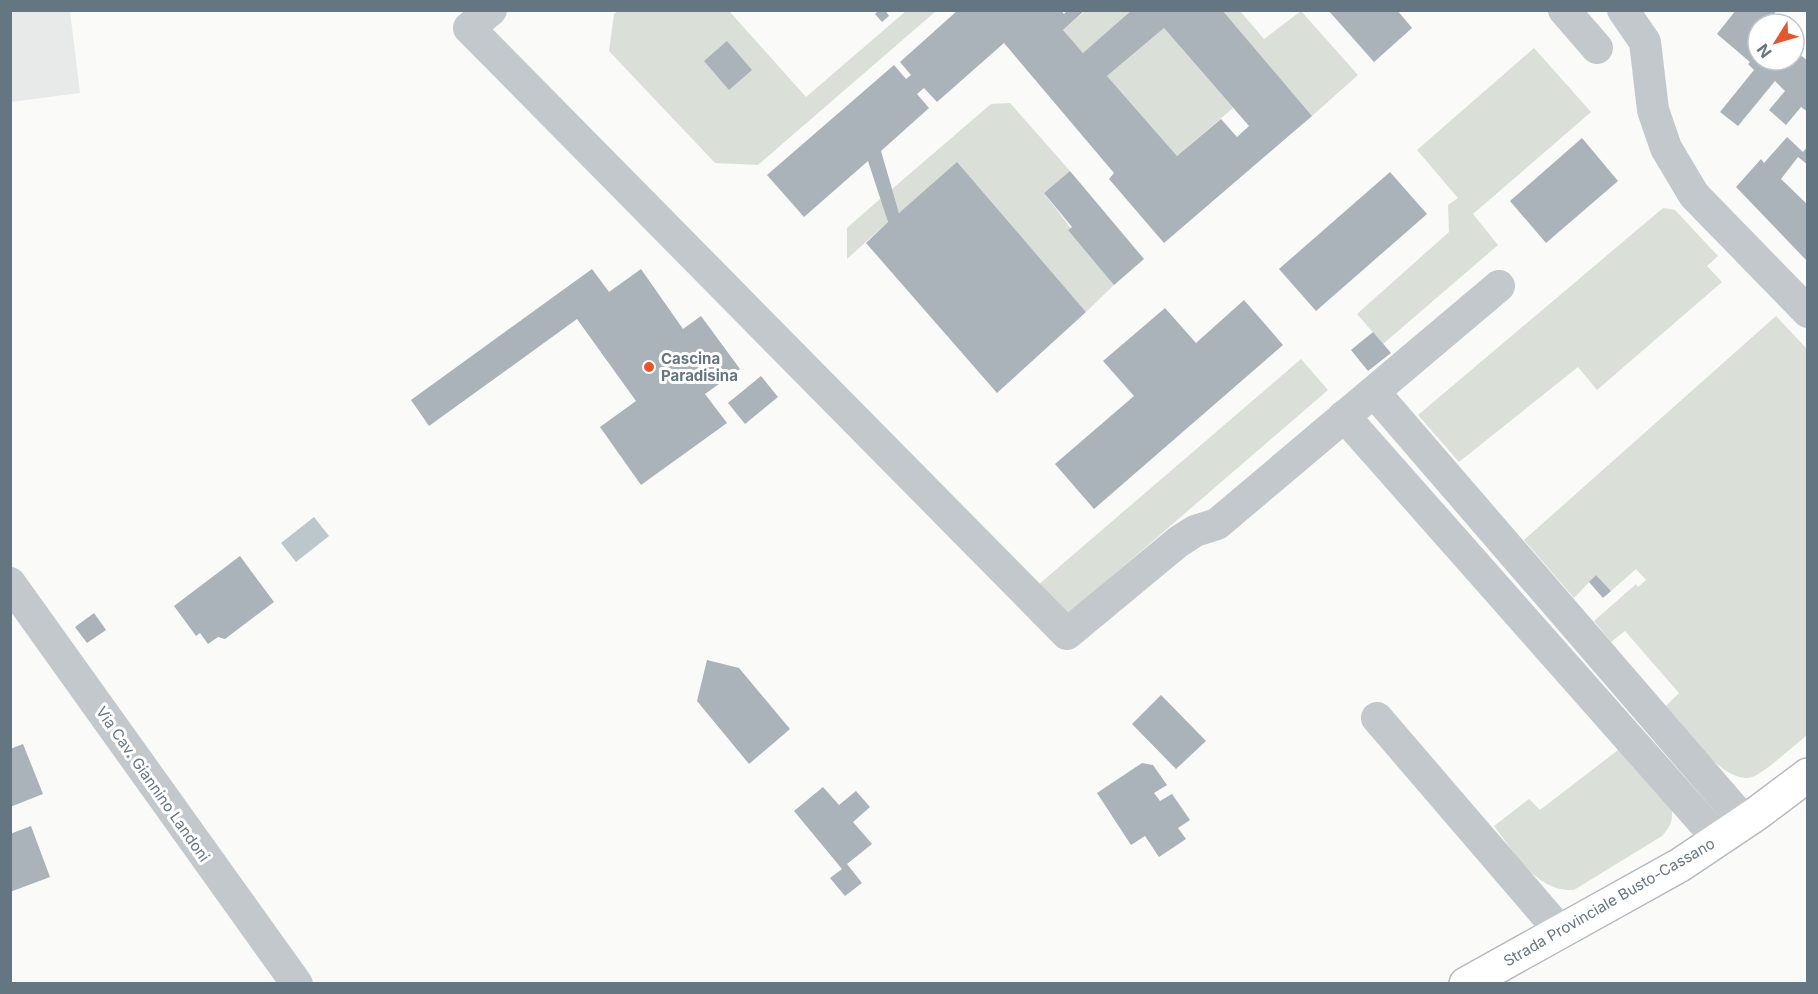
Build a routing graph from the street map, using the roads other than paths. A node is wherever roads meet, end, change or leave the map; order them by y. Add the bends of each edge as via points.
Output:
1 (491, 10) edge
2 (1564, 10) edge
3 (1623, 10) edge
4 (1597, 48) dead end
5 (1499, 286) dead end
6 (1808, 312) edge
7 (1374, 392) junction
8 (1344, 416) junction
9 (10, 583) edge
10 (1377, 718) dead end
11 (1808, 775) edge
12 (1732, 830) junction
13 (1560, 931) junction
14 (297, 984) edge
15 (1466, 984) edge

1 - 8 street via 469,28 1067,634 1178,542 1217,524
2 - 4 street
3 - 6 street via 1645,42 1653,110 1666,148 1694,195
5 - 7 street
7 - 8 street
7 - 12 street
8 - 12 street
9 - 14 street, Via Cav. Giannino Landoni
10 - 13 street
11 - 12 main road, Strada Provinciale Busto-Cassano
12 - 13 main road, Strada Provinciale Busto-Cassano via 1680,865
13 - 15 main road, Strada Provinciale Busto-Cassano

